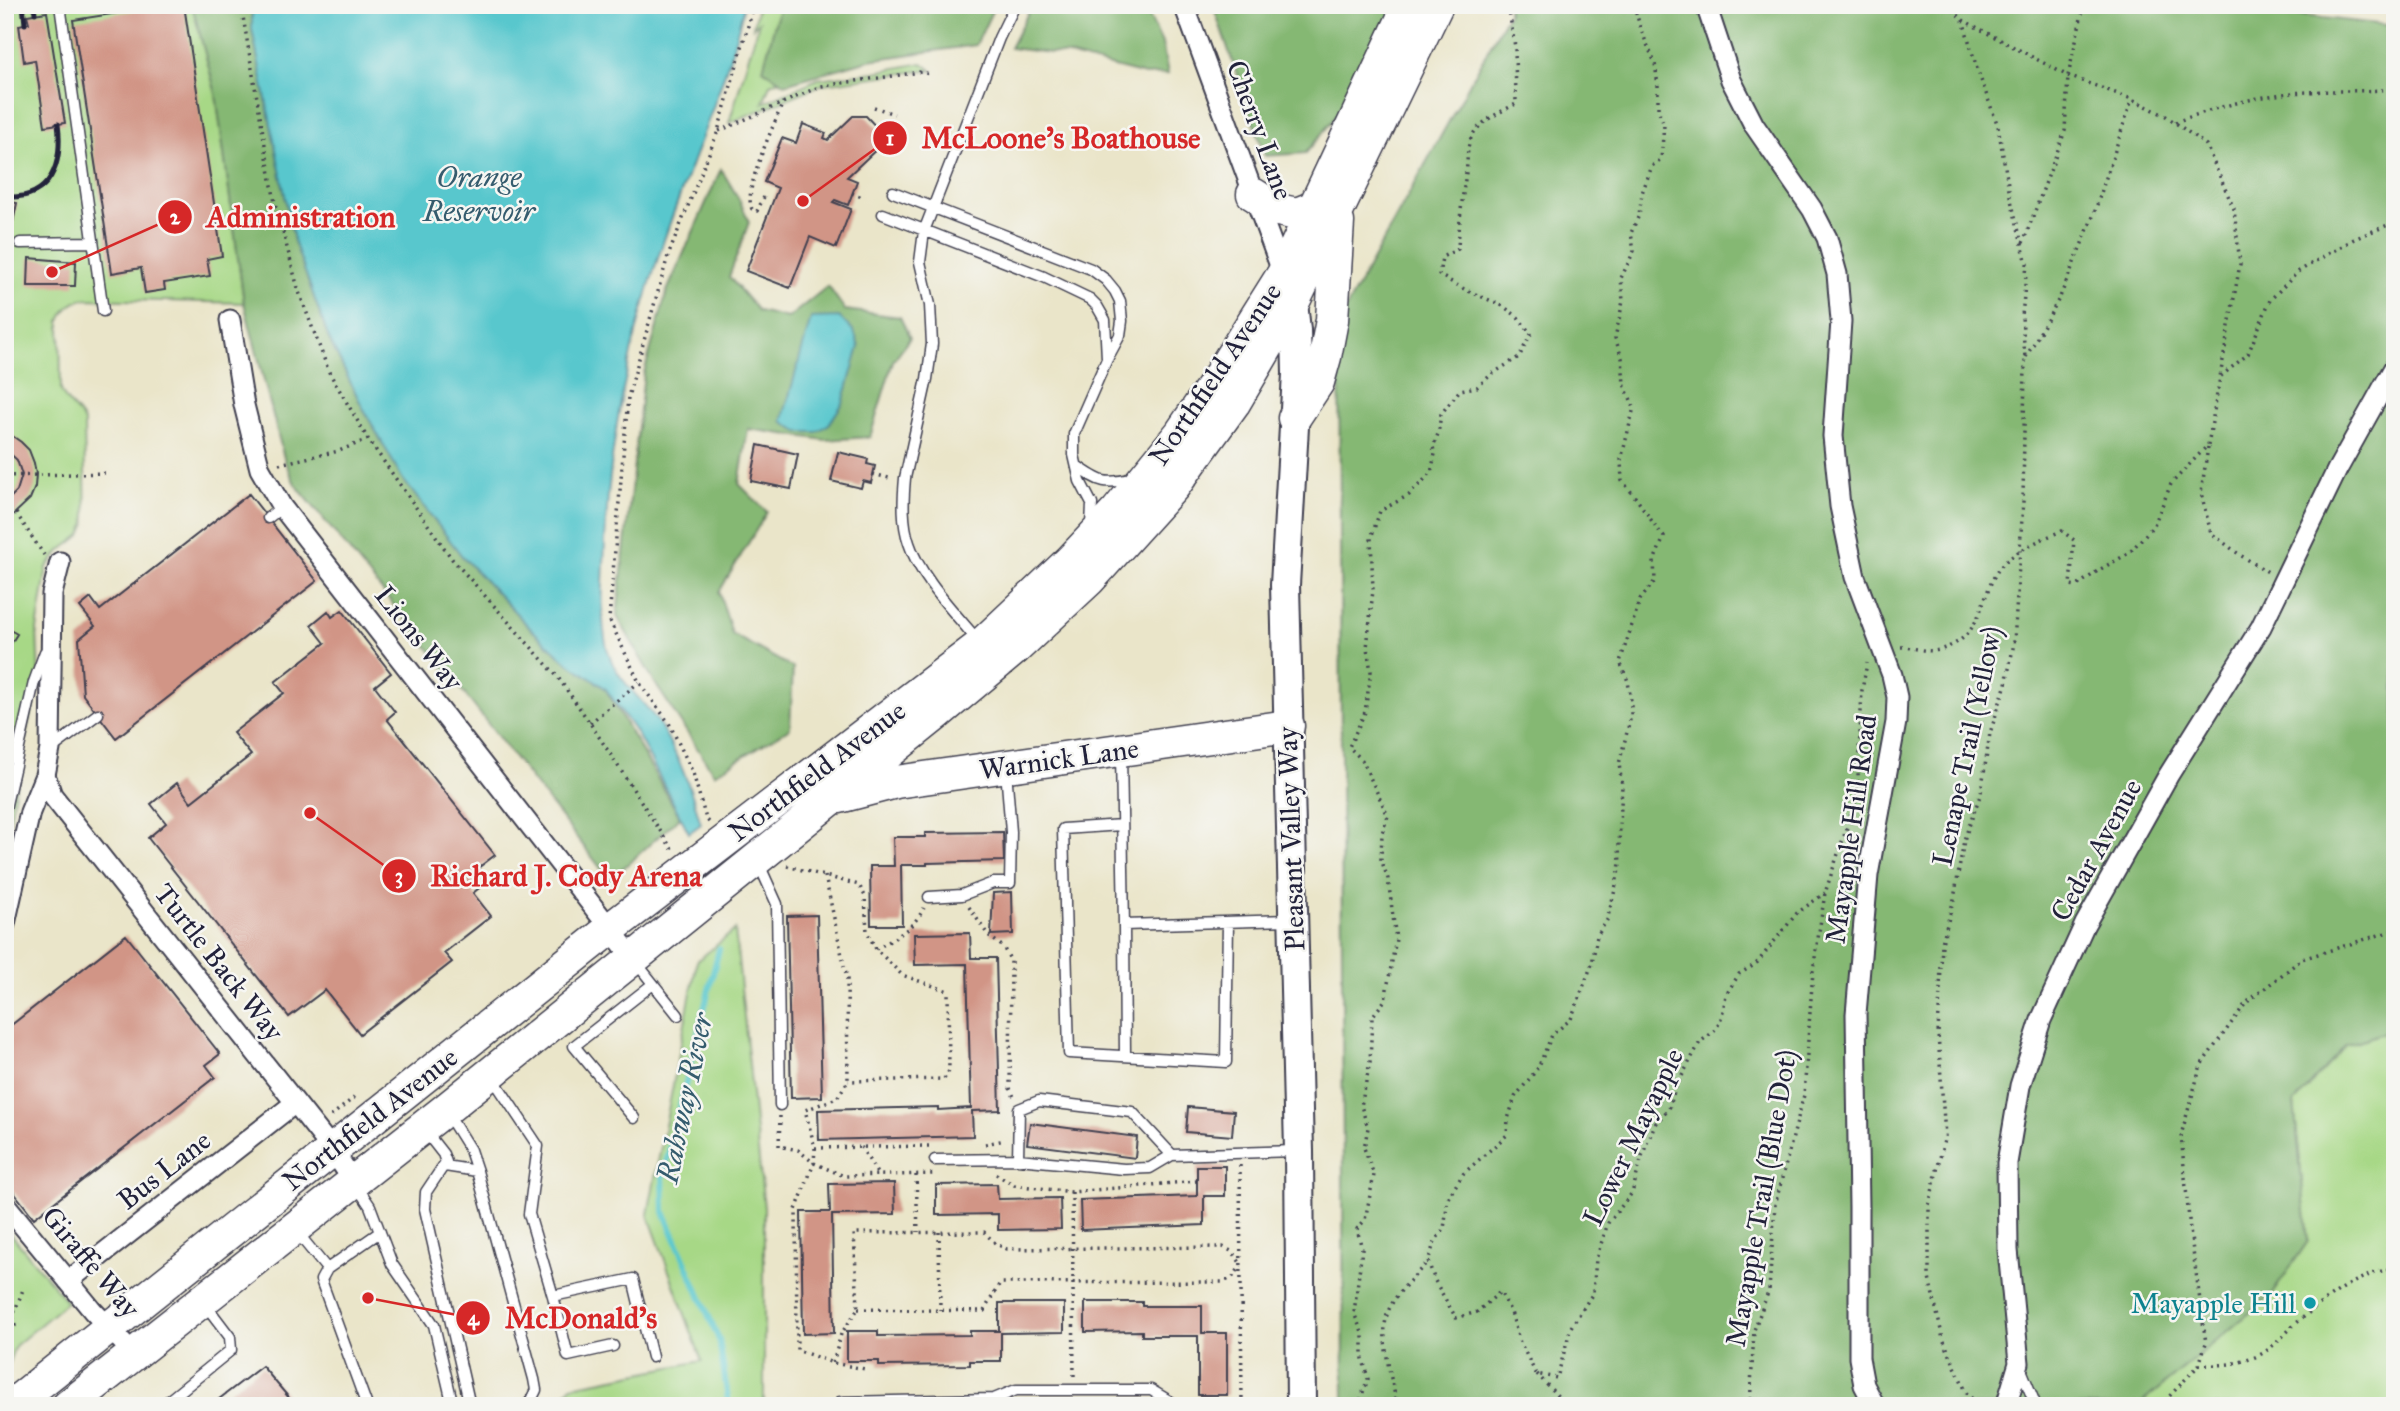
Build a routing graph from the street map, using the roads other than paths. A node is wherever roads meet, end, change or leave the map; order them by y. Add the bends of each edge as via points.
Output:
1 (61, 5) edge
2 (1015, 5) edge
3 (1184, 5) edge
4 (1409, 5) edge
5 (1437, 5) edge
6 (1706, 5) edge
7 (893, 192) dead end
8 (1253, 194) junction
9 (1327, 207) junction
10 (933, 208) junction
11 (883, 214) dead end
12 (924, 231) junction
13 (93, 242) junction
14 (20, 243) dead end
15 (1288, 288) junction
16 (103, 311) dead end
17 (230, 320) dead end
18 (1107, 359) junction
19 (2395, 366) edge
20 (1294, 418) junction
21 (1180, 434) junction
22 (1077, 466) junction
23 (1088, 542) junction
24 (60, 562) dead end
25 (51, 638) junction
26 (981, 645) junction
27 (98, 714) dead end
28 (1288, 726) junction
29 (50, 749) junction
30 (869, 749) junction
31 (1121, 750) junction
32 (1006, 766) junction
33 (45, 775) junction
34 (831, 799) junction
35 (5, 809) edge
36 (1122, 825) junction
37 (771, 862) junction
38 (929, 897) road end
39 (1293, 919) junction
40 (1228, 922) junction
41 (5, 924) edge
42 (1124, 925) junction
43 (610, 929) junction
44 (633, 958) junction
45 (653, 984) junction
46 (678, 1015) dead end
47 (1125, 1056) junction
48 (489, 1073) junction
49 (295, 1103) junction
50 (780, 1105) dead end
51 (634, 1118) dead end
52 (434, 1119) junction
53 (332, 1149) junction
54 (1299, 1151) junction
55 (1172, 1154) junction
56 (1017, 1159) junction
57 (935, 1160) dead end
58 (445, 1166) junction
59 (477, 1171) junction
60 (354, 1182) junction
61 (5, 1204) edge
62 (295, 1229) junction
63 (380, 1232) junction
64 (327, 1269) junction
65 (68, 1280) junction
66 (553, 1296) junction
67 (203, 1301) junction
68 (110, 1329) junction
69 (613, 1346) dead end
70 (135, 1355) junction
71 (652, 1357) dead end
72 (2019, 1363) junction
73 (839, 1402) dead end
74 (20, 1403) edge
75 (68, 1406) edge
76 (162, 1406) edge
77 (367, 1406) edge
78 (453, 1406) edge
79 (470, 1406) edge
80 (528, 1406) edge
81 (1178, 1406) edge
82 (1301, 1406) edge
83 (1875, 1406) edge
84 (2006, 1406) edge
85 (2036, 1406) edge

1 - 13 lane
2 - 10 lane
3 - 8 street, Cherry Lane
4 - 9 main road, Northfield Avenue
5 - 9 main road, Northfield Avenue
6 - 83 street, Mayapple Hill Road via 1731,80 1754,125 1812,209 1827,238 1837,274 1841,321 1833,436 1840,506 1855,577 1885,652 1897,697 1868,875 1856,1014 1859,1358 1864,1385
7 - 10 lane
8 - 9 main road via 1278,210 1297,214
8 - 15 street, Cherry Lane
9 - 15 main road, Northfield Avenue
9 - 20 main road via 1332,320 1318,382
10 - 12 lane
10 - 18 lane via 1091,269 1106,279 1120,301 1122,321
11 - 12 lane
12 - 18 lane via 1090,299 1105,320
12 - 26 lane via 920,261 930,305 932,344 905,478 906,527 916,558
13 - 14 lane
13 - 16 lane
15 - 20 main road, Pleasant Valley Way via 1297,374
15 - 21 main road, Northfield Avenue
15 - 30 main road, Northfield Avenue via 1234,403 1174,486 1134,531 1016,648
17 - 43 street, Lions Way via 244,405 275,513
18 - 22 lane via 1074,434
19 - 72 street, Cedar Avenue via 2337,470 2261,627 2168,776 2085,924 2041,1020 2020,1086 2007,1163 2008,1250
20 - 28 main road, Pleasant Valley Way via 1285,585
21 - 22 lane via 1139,477 1112,484
21 - 23 main road, Northfield Avenue
22 - 23 lane via 1092,504
23 - 26 main road, Northfield Avenue
24 - 25 street via 52,594
25 - 29 street
25 - 35 lane via 34,682
26 - 30 main road, Northfield Avenue
27 - 29 lane
28 - 31 main road, Warnick Lane
28 - 39 main road, Pleasant Valley Way
29 - 33 street
30 - 34 main road, Northfield Avenue
30 - 43 main road, Northfield Avenue
31 - 32 main road, Warnick Lane
31 - 36 lane
32 - 34 main road, Warnick Lane via 896,782
32 - 38 lane via 1010,883 993,883 962,895
33 - 41 street via 30,812
33 - 49 street, Turtle Back Way via 52,795
34 - 37 main road, Northfield Avenue
36 - 42 lane
36 - 47 lane via 1063,830 1069,1053
37 - 44 main road, Northfield Avenue
37 - 50 lane via 777,904
39 - 40 lane
39 - 54 main road, Pleasant Valley Way
40 - 42 lane
40 - 47 lane via 1226,1062
42 - 47 lane
43 - 44 street, Lions Way
43 - 53 main road, Northfield Avenue
44 - 45 lane
44 - 48 main road, Northfield Avenue
45 - 46 lane
45 - 51 lane via 574,1046
48 - 52 main road, Northfield Avenue
48 - 66 lane via 538,1146 529,1214
49 - 53 street, Turtle Back Way
49 - 65 street, Bus Lane
52 - 58 lane
52 - 59 lane via 470,1150
52 - 60 main road, Northfield Avenue
53 - 60 street, Turtle Back Way
53 - 68 main road, Northfield Avenue
54 - 55 lane
54 - 82 main road, Pleasant Valley Way
55 - 56 lane via 1150,1168 1125,1169
55 - 56 lane via 1132,1112 1039,1101 1019,1109
56 - 57 lane
58 - 59 lane
58 - 79 lane via 426,1192 425,1209
59 - 80 lane via 534,1379 536,1390
60 - 62 main road, Northfield Avenue
60 - 63 lane
61 - 65 street, Giraffe Way
62 - 64 lane
62 - 67 main road, Northfield Avenue
63 - 64 lane
63 - 78 lane via 392,1264 434,1325
64 - 77 lane via 321,1280
65 - 68 street, Giraffe Way
66 - 69 lane via 569,1356
66 - 71 lane via 633,1279
67 - 70 main road, Northfield Avenue
67 - 76 lane via 230,1337 231,1350
68 - 70 street, Giraffe Way
68 - 74 main road, Northfield Avenue
70 - 75 main road, Northfield Avenue
72 - 84 street, Cedar Avenue
72 - 85 lane
73 - 81 lane via 994,1399 1016,1390 1151,1390

